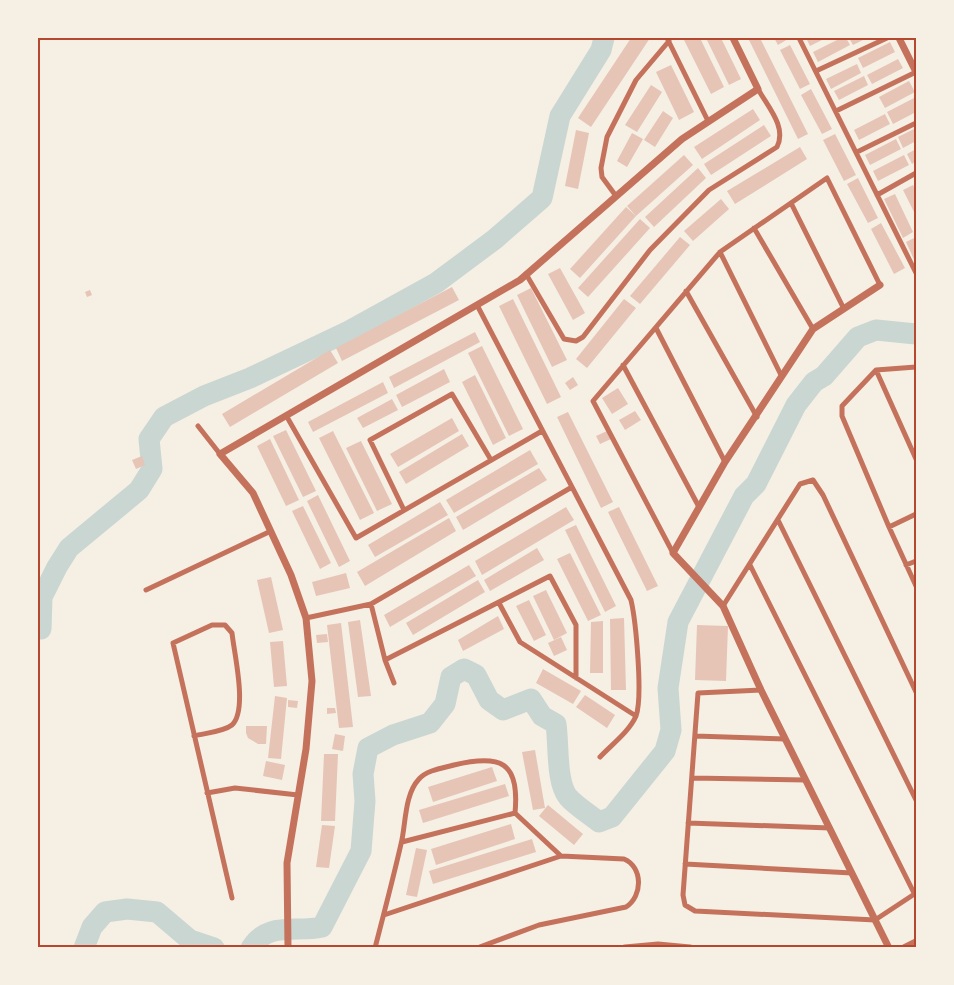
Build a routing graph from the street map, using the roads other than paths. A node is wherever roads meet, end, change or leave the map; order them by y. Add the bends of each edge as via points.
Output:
1 (733, 38) edge
2 (799, 38) edge
3 (887, 38) edge
4 (899, 38) edge
5 (668, 39) edge
6 (816, 71) junction
7 (916, 72) edge
8 (758, 89) junction
9 (836, 111) junction
10 (708, 122) junction
11 (916, 123) edge
12 (857, 152) junction
13 (916, 173) edge
14 (877, 195) junction
15 (616, 196) junction
16 (790, 203) junction
17 (754, 228) junction
18 (720, 252) junction
19 (916, 273) edge
20 (526, 274) junction
21 (880, 285) joint
22 (686, 291) junction
23 (477, 305) junction
24 (844, 309) junction
25 (656, 328) junction
26 (813, 329) junction
27 (624, 365) junction
28 (916, 367) edge
29 (876, 370) junction
30 (781, 376) junction
31 (287, 417) junction
32 (757, 417) junction
33 (198, 426) dead end
34 (542, 431) junction
35 (220, 454) junction
36 (916, 458) edge
37 (491, 460) junction
38 (726, 462) junction
39 (572, 487) junction
40 (699, 507) junction
41 (404, 510) junction
42 (916, 514) edge
43 (778, 520) junction
44 (889, 527) junction
45 (271, 531) junction
46 (673, 553) junction
47 (916, 561) edge
48 (750, 565) junction
49 (906, 565) junction
50 (916, 586) edge
51 (146, 590) dead end
52 (499, 602) junction
53 (371, 604) junction
54 (723, 606) junction
55 (306, 618) junction
56 (385, 660) junction
57 (576, 678) junction
58 (394, 684) dead end
59 (761, 690) junction
60 (916, 692) edge
61 (636, 716) junction
62 (194, 736) junction
63 (695, 736) junction
64 (785, 739) junction
65 (600, 757) dead end
66 (692, 778) junction
67 (806, 780) junction
68 (207, 793) junction
69 (298, 796) junction
70 (916, 800) edge
71 (515, 813) junction
72 (688, 823) junction
73 (830, 828) junction
74 (402, 842) junction
75 (561, 856) junction
76 (685, 864) junction
77 (852, 873) junction
78 (916, 894) edge
79 (232, 898) dead end
80 (384, 915) junction
81 (875, 920) junction
82 (916, 942) edge
83 (288, 948) edge
84 (375, 948) edge
85 (477, 948) edge
86 (625, 948) edge
87 (690, 948) edge
88 (889, 948) edge
89 (904, 948) edge

1 - 8 street
2 - 6 street
3 - 6 street
4 - 7 street
5 - 10 street
5 - 15 street via 636,80 607,137 602,177
6 - 9 street
7 - 9 street
8 - 10 street
8 - 20 street via 780,127 777,147 709,190 650,250 582,337 576,341 564,340
9 - 12 street
10 - 15 street via 682,139
11 - 12 street
12 - 14 street
13 - 14 street
14 - 19 street
15 - 20 street
16 - 17 street
16 - 21 street via 827,178
16 - 24 street
17 - 18 street
17 - 26 street
18 - 22 street
18 - 30 street
20 - 23 street
21 - 24 street
22 - 25 street
22 - 32 street
23 - 31 street
23 - 34 street
24 - 26 street
25 - 27 street
25 - 38 street
26 - 30 street
27 - 40 street
27 - 46 street via 593,401
28 - 29 street
29 - 36 street
29 - 44 street via 842,406 842,416
30 - 32 street
31 - 35 street
31 - 41 street via 356,538
32 - 38 street
33 - 35 street
34 - 37 street
34 - 39 street
35 - 45 street via 253,493
37 - 41 street
37 - 41 street via 452,394 370,440
38 - 40 street
39 - 53 street
39 - 61 street via 632,600 639,700
40 - 46 street
42 - 44 street
43 - 48 street
43 - 60 street via 800,484 812,480 823,495
43 - 70 street
44 - 49 street
45 - 51 street
45 - 55 street via 292,575
46 - 54 street
47 - 49 street
48 - 54 street
48 - 78 street
49 - 50 street
52 - 56 street
52 - 57 street via 520,642
52 - 57 street via 550,576 576,625
53 - 55 street
53 - 56 street
54 - 59 street
55 - 69 street via 312,681
56 - 58 street
57 - 61 street
59 - 63 street via 698,693
59 - 64 street
61 - 65 street
62 - 62 street via 231,726 237,718 239,697 232,633 219,623 173,642
62 - 68 street
63 - 64 street
63 - 66 street
64 - 67 street
66 - 67 street
66 - 72 street
67 - 73 street
68 - 69 street via 235,788
68 - 79 street
69 - 83 street via 287,863
71 - 74 street
71 - 74 street via 517,794 514,778 502,764 485,760 439,769 419,779 413,790
71 - 75 street
72 - 73 street
72 - 76 street
73 - 77 street
74 - 80 street
75 - 80 street
75 - 85 street via 632,862 638,880 634,902 617,910 539,925
76 - 77 street
76 - 81 street via 685,905 696,911
77 - 81 street
78 - 81 street
80 - 84 street
81 - 88 street
82 - 89 street
86 - 87 street via 658,945

